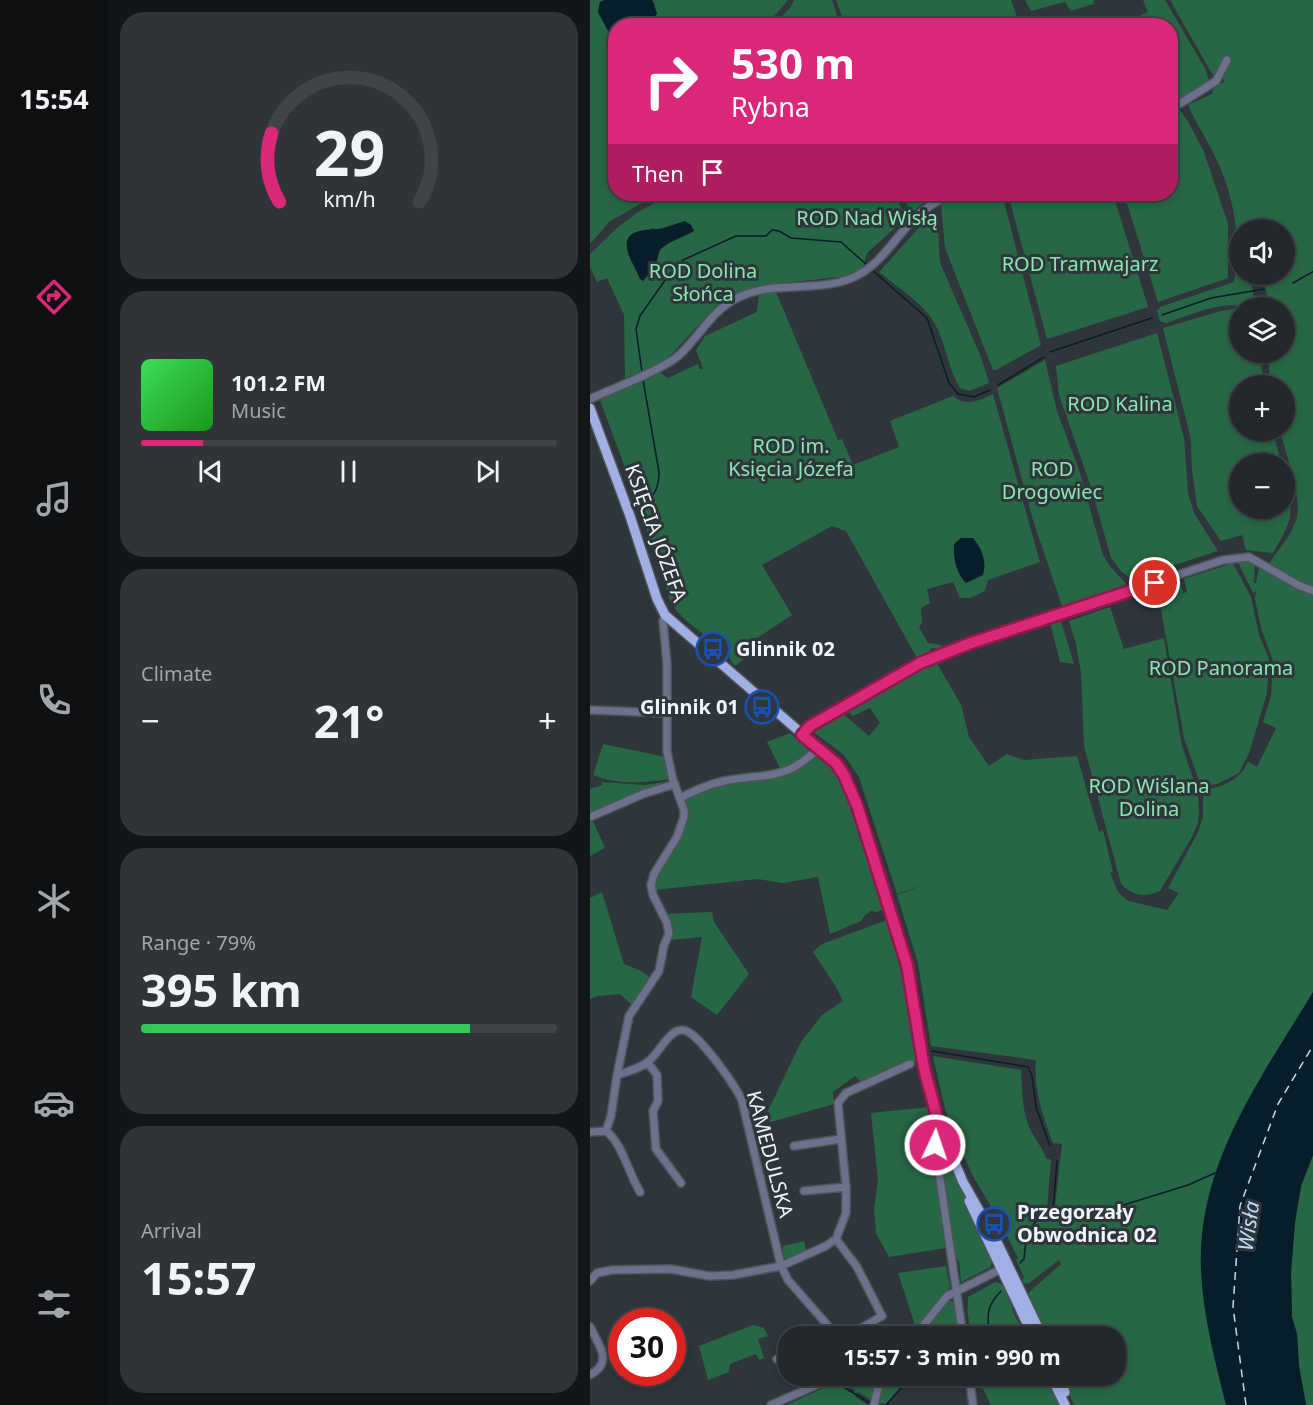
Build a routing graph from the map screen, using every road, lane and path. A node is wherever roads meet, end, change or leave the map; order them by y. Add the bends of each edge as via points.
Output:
1 (1227, 60) dead end
2 (1178, 104) edge
3 (939, 201) edge
4 (590, 399) edge
5 (590, 408) edge
6 (1313, 591) edge
7 (665, 615) junction
8 (590, 710) edge
9 (666, 713) junction
10 (802, 735) junction
11 (818, 748) junction
12 (675, 784) junction
13 (681, 801) junction
14 (590, 817) edge
15 (648, 1063) junction
16 (910, 1064) dead end
17 (617, 1075) junction
18 (938, 1121) junction
19 (606, 1131) junction
20 (590, 1132) edge
21 (841, 1139) junction
22 (794, 1146) dead end
23 (681, 1182) dead end
24 (846, 1187) junction
25 (804, 1191) dead end
26 (640, 1192) dead end
27 (836, 1239) junction
28 (781, 1266) junction
29 (1004, 1267) junction
30 (592, 1278) edge
31 (957, 1290) junction
32 (828, 1326) edge
33 (865, 1326) edge
34 (923, 1326) edge
35 (962, 1326) edge
36 (1029, 1326) edge
37 (1037, 1326) edge
38 (590, 1327) edge
39 (590, 1375) edge
40 (814, 1386) edge
41 (879, 1386) edge
42 (970, 1386) edge
43 (1056, 1386) edge
44 (1062, 1386) edge
45 (875, 1404) edge
46 (771, 1405) edge
47 (973, 1405) edge
48 (1065, 1405) edge
49 (1070, 1405) edge

1 - 2 street via 1216,81
3 - 4 street via 912,220 883,254 859,274 837,283 758,290 735,298 666,364
5 - 7 main road, KSIĘCIA JÓZEFA
6 - 10 street via 1249,557 1223,561 920,663 810,726
7 - 9 street
7 - 10 main road, KSIĘCIA JÓZEFA
8 - 9 street
9 - 12 street via 667,752
10 - 11 main road, KSIĘCIA JÓZEFA
11 - 13 street via 781,773 709,785
11 - 18 main road, KSIĘCIA JÓZEFA via 844,775 860,813 907,965
12 - 13 street
12 - 14 street
13 - 17 street via 681,826 651,885 669,934 659,971 629,1016
15 - 17 street, KAMEDULSKA
15 - 23 street via 657,1075 658,1101 653,1111 656,1149
15 - 28 street, KAMEDULSKA via 672,1034 687,1030 735,1086 742,1101
16 - 21 street via 840,1098
17 - 19 street
18 - 29 main road, KSIĘCIA JÓZEFA via 974,1212
18 - 31 street, KSIĘCIA JÓZEFA via 935,1145
19 - 20 street
19 - 26 street via 616,1141
21 - 22 street
21 - 24 street
24 - 25 street
24 - 27 street via 846,1213
27 - 28 street
27 - 33 street via 857,1267 882,1316
28 - 30 street via 724,1277 671,1269 612,1270
28 - 32 street via 788,1280
29 - 31 street
29 - 36 main road
29 - 37 main road, KSIĘCIA JÓZEFA
31 - 34 street via 944,1299
31 - 35 street, KSIĘCIA JÓZEFA
38 - 39 street via 604,1356 599,1370
40 - 46 street
41 - 45 street
42 - 47 street
43 - 48 main road
44 - 49 main road

